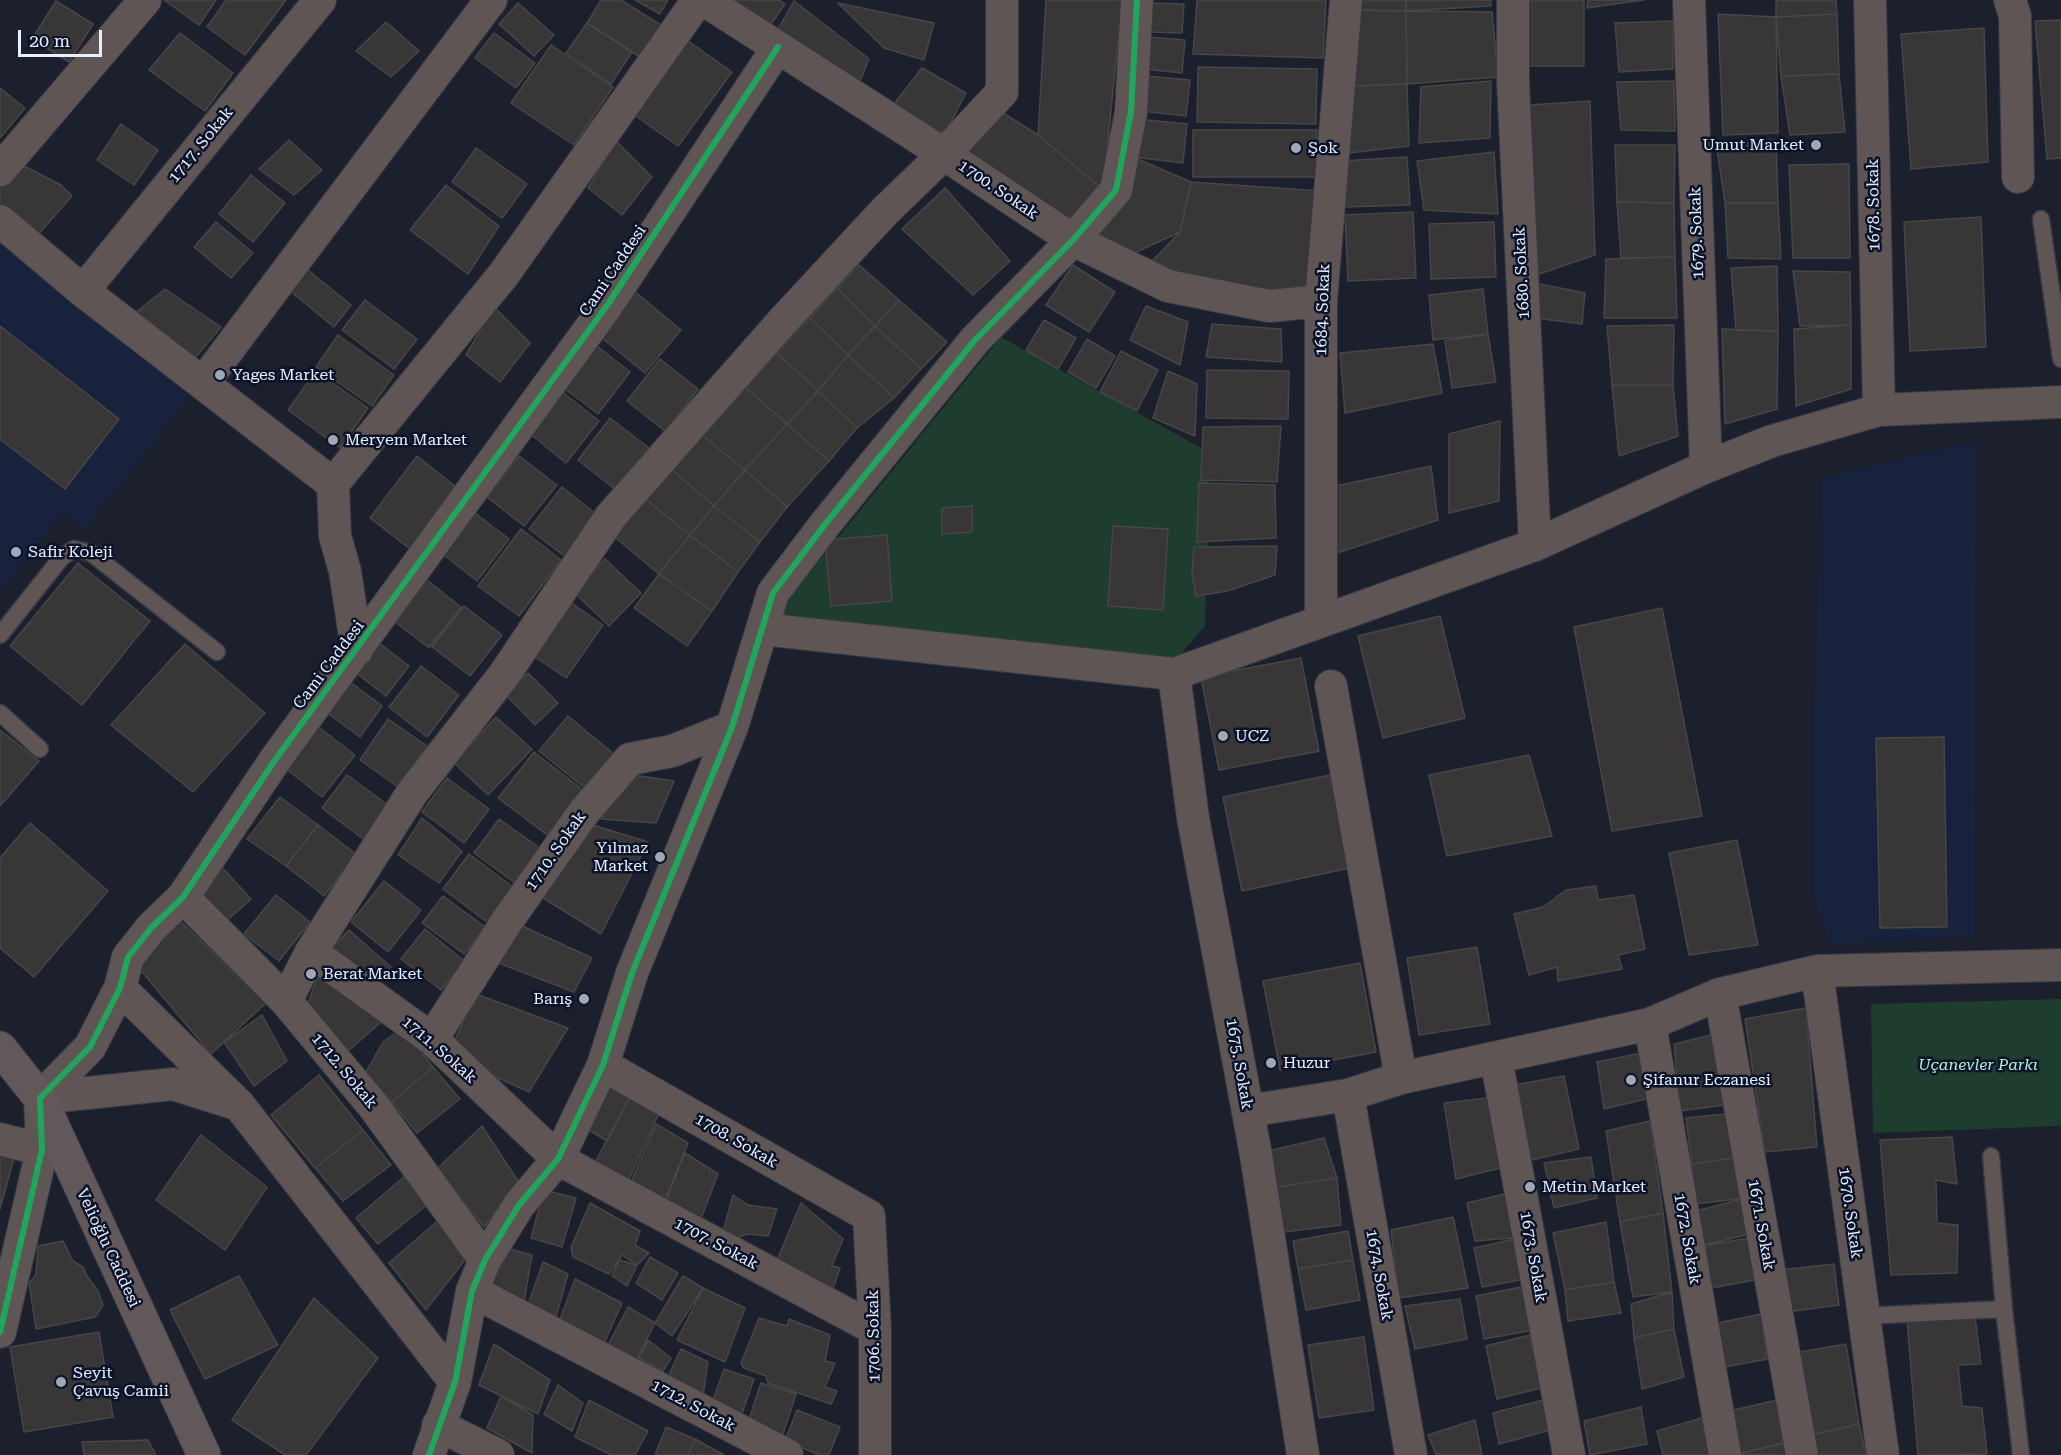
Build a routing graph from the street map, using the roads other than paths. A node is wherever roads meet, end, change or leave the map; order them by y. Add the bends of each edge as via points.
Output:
1 (145, 0) edge
2 (320, 0) edge
3 (491, 0) edge
4 (698, 0) edge
5 (704, 0) edge
6 (1002, 0) edge
7 (1137, 0) edge
8 (1346, 0) edge
9 (1513, 0) edge
10 (1689, 0) edge
11 (1870, 0) edge
12 (2010, 0) edge
13 (778, 46) junction
14 (944, 154) junction
15 (0, 170) edge
16 (2018, 177) dead end
17 (2041, 219) dead end
18 (0, 221) edge
19 (1073, 240) junction
20 (83, 291) junction
21 (1321, 302) junction
22 (2061, 359) edge
23 (203, 383) junction
24 (2061, 402) edge
25 (1879, 410) junction
26 (1706, 467) junction
27 (333, 484) junction
28 (1535, 545) junction
29 (1322, 620) junction
30 (762, 629) junction
31 (0, 635) edge
32 (357, 650) junction
33 (217, 652) dead end
34 (1173, 674) junction
35 (1331, 686) dead end
36 (0, 713) edge
37 (732, 727) junction
38 (40, 749) dead end
39 (183, 897) junction
40 (311, 952) junction
41 (2061, 965) edge
42 (1817, 970) junction
43 (120, 988) junction
44 (1720, 994) junction
45 (286, 1001) junction
46 (1650, 1024) junction
47 (432, 1039) junction
48 (1, 1050) edge
49 (1496, 1059) junction
50 (603, 1065) junction
51 (1401, 1078) junction
52 (1348, 1095) junction
53 (40, 1098) junction
54 (239, 1105) junction
55 (1248, 1111) junction
56 (0, 1139) edge
57 (42, 1150) junction
58 (1991, 1156) dead end
59 (558, 1159) junction
60 (869, 1216) joint
61 (485, 1260) junction
62 (5, 1291) edge
63 (472, 1291) junction
64 (2004, 1309) junction
65 (1864, 1316) junction
66 (875, 1329) junction
67 (0, 1332) edge
68 (455, 1382) junction
69 (438, 1425) junction
70 (204, 1455) edge
71 (429, 1455) edge
72 (498, 1455) edge
73 (787, 1455) edge
74 (875, 1455) edge
75 (1303, 1455) edge
76 (1411, 1455) edge
77 (1569, 1455) edge
78 (1725, 1455) edge
79 (1802, 1455) edge
80 (1883, 1455) edge
81 (2021, 1455) edge

1 - 15 street
2 - 20 street, 1717. Sokak
3 - 23 street
4 - 27 street via 504,274
5 - 13 street, 1700. Sokak
6 - 14 street via 1002,92
7 - 19 street via 1131,112 1116,190
8 - 21 street, 1684. Sokak
9 - 28 street, 1680. Sokak via 1513,82
10 - 26 street, 1679. Sokak
11 - 25 street, 1678. Sokak
12 - 16 street via 2015,16
13 - 14 street, 1700. Sokak
13 - 32 street, Cami Caddesi via 608,304
14 - 19 street, 1700. Sokak
14 - 40 street via 782,322 611,516 504,675 412,793
17 - 22 lane
18 - 20 street
19 - 21 street, 1700. Sokak via 1168,286 1269,306
19 - 30 street via 975,340 826,523 773,593
20 - 23 street
21 - 29 street, 1684. Sokak
23 - 27 street
24 - 25 street
25 - 26 street via 1772,441
26 - 28 street
27 - 32 street via 334,536 345,571
28 - 29 street
29 - 34 street
30 - 34 street
30 - 37 street
31 - 33 lane via 62,557 74,549 91,553
32 - 39 street, Cami Caddesi via 275,760
34 - 55 street, 1675. Sokak via 1193,818
35 - 51 street
36 - 38 lane
37 - 47 street, 1710. Sokak via 672,751 630,759 584,812 507,921
37 - 50 street via 632,973
39 - 43 street, Cami Caddesi via 128,957
39 - 45 street, 1712. Sokak
40 - 45 street
40 - 47 street, 1711. Sokak
41 - 42 street
42 - 44 street
42 - 65 street, 1670. Sokak
43 - 53 street, Cami Caddesi via 90,1047
43 - 54 street
44 - 46 street
44 - 79 street, 1671. Sokak
45 - 61 street, 1712. Sokak via 375,1108
46 - 49 street
46 - 78 street, 1672. Sokak
47 - 59 street, 1711. Sokak
48 - 53 street, Velioğlu Caddesi
49 - 51 street
49 - 77 street, 1673. Sokak
50 - 59 street
50 - 60 street, 1708. Sokak
51 - 52 street
52 - 55 street
52 - 76 street, 1674. Sokak
53 - 54 street via 173,1084
53 - 57 street
53 - 70 street, Velioğlu Caddesi
54 - 68 street
55 - 75 street, 1675. Sokak
56 - 57 street
57 - 62 street
58 - 64 lane
59 - 61 street via 519,1205
59 - 66 street, 1707. Sokak
60 - 66 street, 1706. Sokak
61 - 63 street
62 - 67 street
63 - 68 street
63 - 73 street, 1712. Sokak
64 - 65 lane
64 - 81 lane
65 - 80 street, 1670. Sokak
66 - 74 street, 1706. Sokak
68 - 69 street
69 - 71 street
69 - 72 street

